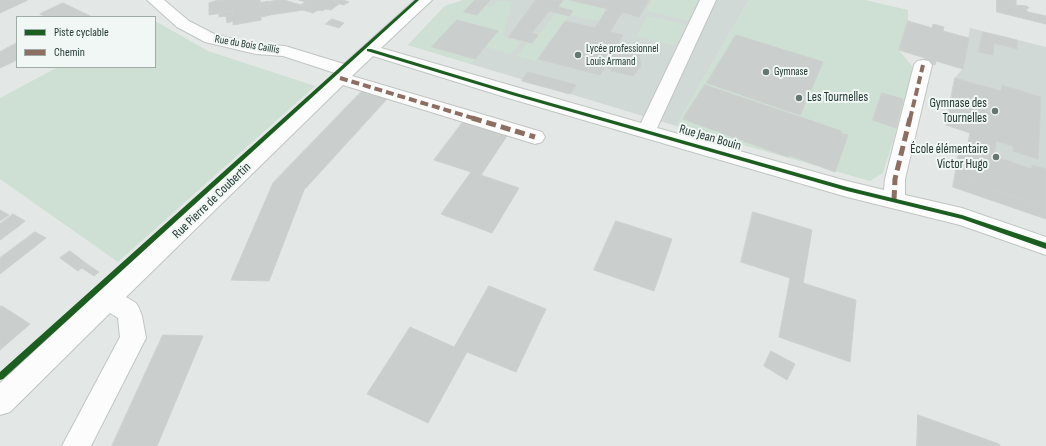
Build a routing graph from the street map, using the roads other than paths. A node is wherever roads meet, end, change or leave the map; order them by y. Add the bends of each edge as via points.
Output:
1 (155, 0) edge
2 (424, 0) edge
3 (708, 0) edge
4 (369, 50) junction
5 (923, 65) dead end
6 (344, 74) junction
7 (646, 132) junction
8 (535, 137) dead end
9 (894, 200) junction
10 (1046, 246) edge
11 (109, 299) junction
12 (0, 402) edge
13 (76, 446) edge

1 - 6 street, Rue du Bois Caillis via 183,24 211,39 256,49 285,51
2 - 4 street, Rue Pierre de Coubertin
3 - 7 street
4 - 6 street, Rue Pierre de Coubertin
4 - 7 street, Rue Jean Bouin
5 - 9 street via 896,179
6 - 8 street, Rue du Bois Caillis
6 - 11 street, Rue Pierre de Coubertin
7 - 9 street, Rue Jean Bouin
9 - 10 street, Rue Jean Bouin via 962,217
11 - 12 street, Rue Pierre de Coubertin
11 - 13 street via 127,310 133,338

